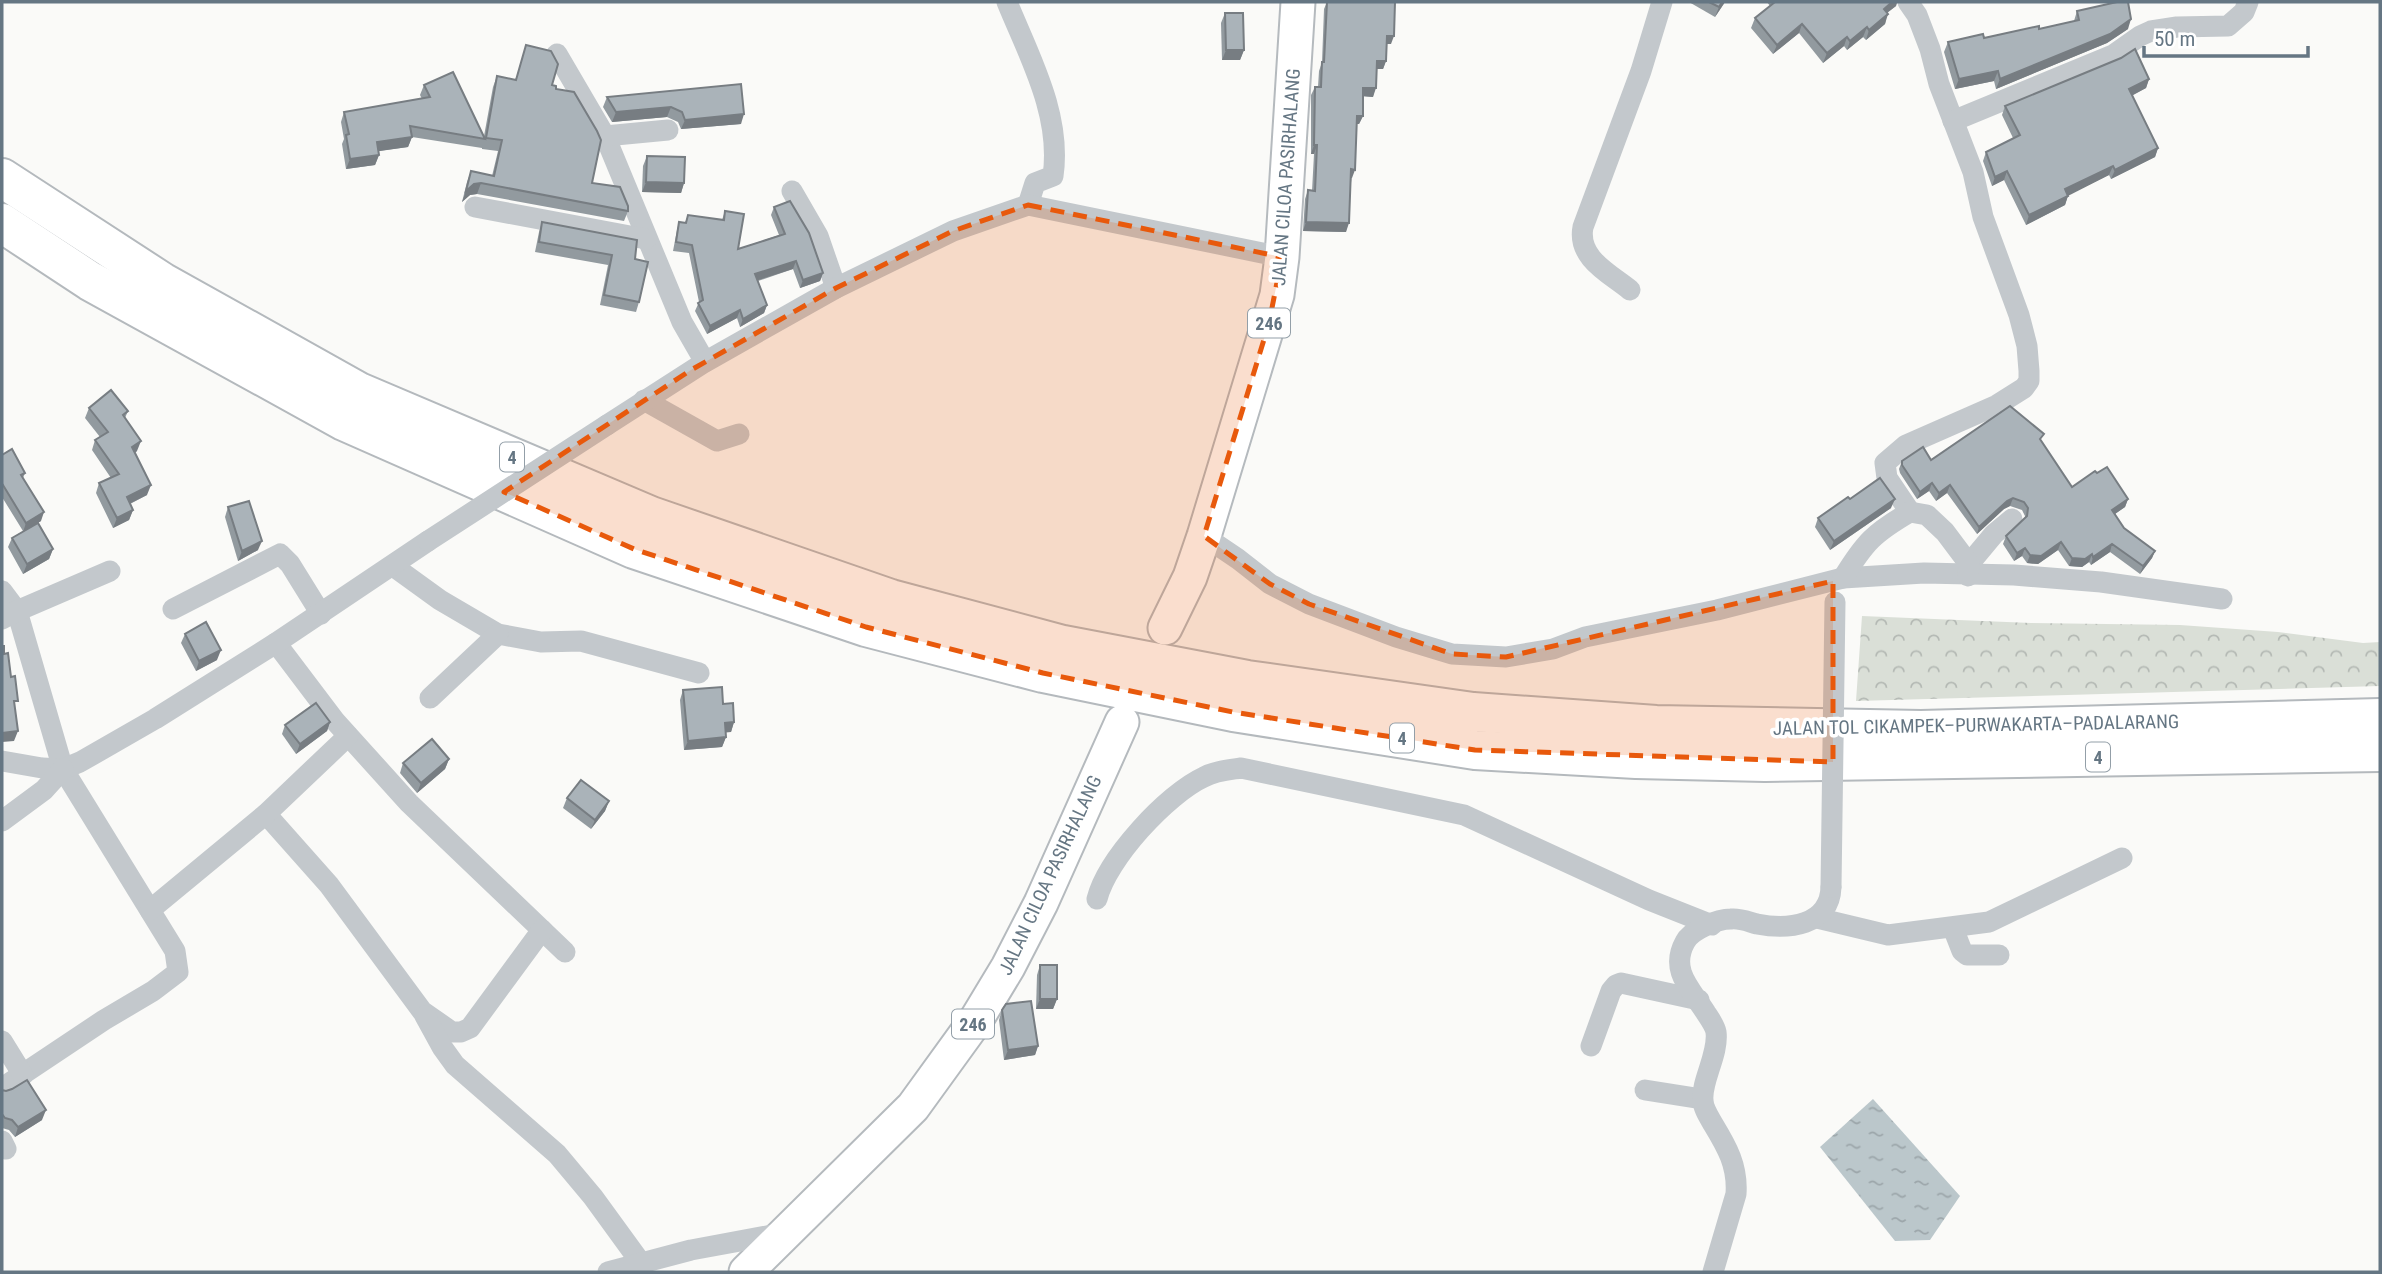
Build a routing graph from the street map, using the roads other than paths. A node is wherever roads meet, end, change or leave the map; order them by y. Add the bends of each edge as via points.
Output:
1 (1007, 2) edge
2 (1298, 2) edge
3 (1662, 2) edge
4 (1908, 2) edge
5 (2248, 2) edge
6 (557, 54) dead end
7 (1953, 121) junction
8 (668, 130) dead end
9 (605, 136) junction
10 (2, 178) edge
11 (792, 191) dead end
12 (1028, 205) junction
13 (475, 206) dead end
14 (2, 223) edge
15 (646, 239) junction
16 (1282, 257) junction
17 (836, 288) junction
18 (1630, 290) dead end
19 (705, 362) junction
20 (644, 401) junction
21 (739, 435) dead end
22 (1910, 512) junction
23 (2012, 519) dead end
24 (1204, 537) junction
25 (393, 566) junction
26 (1968, 570) junction
27 (110, 571) dead end
28 (1837, 587) junction
29 (2, 591) edge
30 (2222, 599) dead end
31 (173, 610) dead end
32 (321, 614) junction
33 (9, 615) edge
34 (1165, 628) dead end
35 (498, 635) junction
36 (276, 643) junction
37 (699, 673) dead end
38 (430, 698) dead end
39 (2380, 718) edge
40 (1122, 722) dead end
41 (348, 736) junction
42 (2380, 752) edge
43 (2, 761) edge
44 (63, 769) junction
45 (265, 814) junction
46 (2, 821) edge
47 (2122, 858) dead end
48 (1097, 899) dead end
49 (150, 910) junction
50 (1817, 918) junction
51 (1712, 925) junction
52 (1953, 929) junction
53 (542, 930) junction
54 (565, 952) dead end
55 (1999, 955) dead end
56 (1699, 1000) junction
57 (422, 1011) junction
58 (2, 1041) edge
59 (1591, 1046) dead end
60 (23, 1074) junction
61 (2, 1088) edge
62 (1645, 1090) dead end
63 (1702, 1099) junction
64 (785, 1232) junction
65 (641, 1263) junction
66 (608, 1272) edge
67 (746, 1272) edge
68 (1713, 1272) edge

1 - 12 street via 1052,117 1053,176 1035,183
2 - 16 main road, JALAN CILOA PASIRHALANG / 246
3 - 18 street via 1581,239 1588,256
4 - 7 street via 1922,27
5 - 7 street via 2228,26 2151,31 2113,55
6 - 9 street
7 - 22 street via 2019,315 2029,381 1997,405 1906,445 1885,463 1887,478
8 - 9 street
9 - 15 street
10 - 39 highway, JALAN TOL CIKAMPEK–PURWAKARTA–PADALARANG / 4 via 162,282 359,392 651,516 891,598 1063,645 1247,680 1473,712 1656,726 1921,730
11 - 17 street via 818,236
12 - 16 street
12 - 17 street via 953,231
13 - 15 street
14 - 42 highway, JALAN TOL CIKAMPEK–PURWAKARTA–PADALARANG / 4 via 90,281 344,421 634,549 866,627 1043,673 1233,712 1475,750 1765,762
15 - 19 street
16 - 24 main road, JALAN CILOA PASIRHALANG / 246 via 1277,295
17 - 19 street
19 - 20 street
20 - 21 street via 717,441
20 - 25 street, bridge
22 - 26 street via 1927,515 1945,532
22 - 28 street via 1881,529 1861,549
23 - 26 street via 1994,534
24 - 28 street via 1270,584 1309,604 1452,653 1506,657 1553,649 1585,637
24 - 34 main road, JALAN CILOA PASIRHALANG / 246
25 - 32 street
25 - 35 street
26 - 28 street
26 - 30 street
27 - 33 street
28 - 50 street, bridge via 1829,904
29 - 33 street
31 - 32 street via 280,554
32 - 36 street
33 - 44 street
35 - 37 street via 541,642 581,641
35 - 38 street
36 - 41 street
36 - 44 street via 155,719
40 - 64 main road, JALAN CILOA PASIRHALANG / 246 via 1041,903 976,1020 913,1107
41 - 45 street
41 - 53 street via 410,803
43 - 44 street
44 - 46 street via 44,790
44 - 49 street
45 - 49 street
45 - 57 street via 329,885
47 - 52 street via 1989,922
48 - 51 street via 1124,850 1154,812 1204,776 1241,768 1464,815
49 - 60 street via 175,951 178,972
50 - 51 street via 1769,925 1733,918
50 - 52 street via 1888,935
51 - 56 street via 1685,941 1678,960 1680,972
52 - 55 street via 1967,956
53 - 54 street
53 - 57 street via 470,1028 452,1032
56 - 59 street via 1620,983 1611,991
56 - 63 street via 1716,1031
57 - 65 street via 455,1065 557,1154
58 - 60 street
60 - 61 street
62 - 63 street
63 - 68 street via 1731,1155 1737,1181
64 - 65 street
64 - 67 main road, JALAN CILOA PASIRHALANG / 246
65 - 66 street

